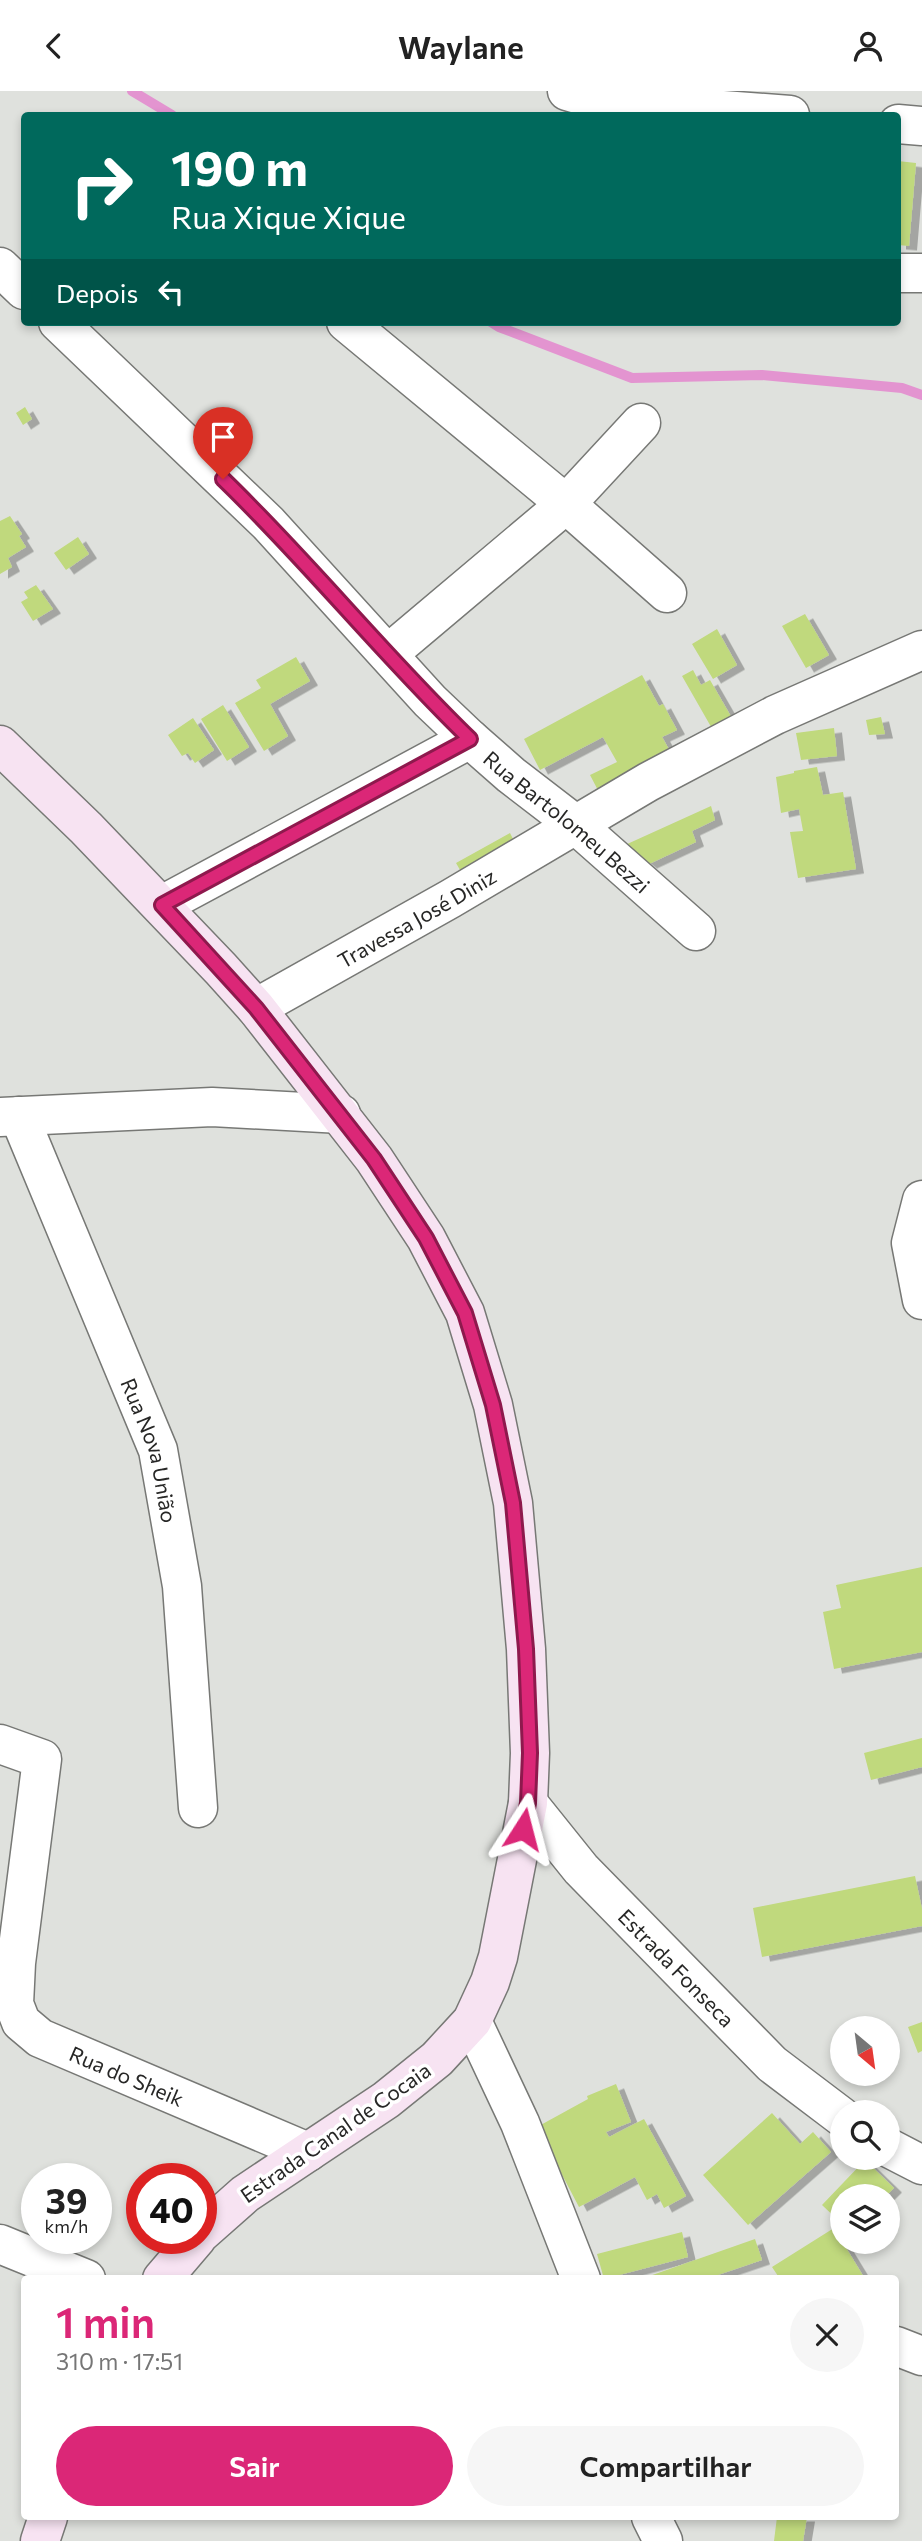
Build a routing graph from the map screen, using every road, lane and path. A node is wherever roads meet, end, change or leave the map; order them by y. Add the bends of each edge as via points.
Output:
1 (567, 91) edge
2 (703, 100) edge
3 (773, 112) edge
4 (901, 124) edge
5 (922, 126) edge
6 (0, 267) edge
7 (901, 273) edge
8 (922, 273) edge
9 (21, 287) edge
10 (62, 326) edge
11 (351, 326) edge
12 (641, 423) dead end
13 (566, 504) junction
14 (667, 593) dead end
15 (922, 650) edge
16 (388, 654) junction
17 (470, 739) junction
18 (0, 745) edge
19 (576, 825) junction
20 (162, 905) junction
21 (696, 930) dead end
22 (256, 1008) junction
23 (341, 1114) junction
24 (9, 1117) edge
25 (922, 1200) edge
26 (922, 1300) edge
27 (0, 1744) edge
28 (528, 1803) junction
29 (198, 1808) dead end
30 (8, 1960) edge
31 (472, 2021) junction
32 (830, 2108) edge
33 (308, 2152) junction
34 (900, 2154) edge
35 (922, 2165) edge
36 (217, 2219) edge
37 (0, 2245) edge
38 (183, 2254) edge
39 (76, 2275) edge
40 (165, 2275) edge
41 (579, 2275) edge
42 (899, 2347) edge
43 (922, 2356) edge
44 (47, 2520) edge
45 (652, 2520) edge
46 (40, 2541) edge
47 (663, 2541) edge

1 - 2 street via 605,101
2 - 3 street
4 - 5 street
6 - 9 street
7 - 8 street
10 - 16 street, Rua Bartolomeu Bezzi via 268,523
11 - 13 street
12 - 13 street
13 - 14 street
13 - 16 street
15 - 19 street, Travessa José Diniz via 775,715
16 - 17 street, Rua Bartolomeu Bezzi
17 - 19 street, Rua Bartolomeu Bezzi
17 - 20 street
18 - 20 street, Estrada Canal de Cocaia
19 - 21 street, Rua Bartolomeu Bezzi
19 - 22 street, Travessa José Diniz
20 - 22 street, Estrada Canal de Cocaia
22 - 23 street, Estrada Canal de Cocaia
23 - 24 street, Rua Nova União via 212,1107
23 - 28 street, Estrada Canal de Cocaia via 426,1238 465,1313 493,1405 513,1503 530,1753
24 - 29 street, Rua Nova União via 158,1450 182,1585
25 - 26 street via 911,1243
27 - 30 street, Rua do Sheik via 42,1759
28 - 31 street, Estrada Canal de Cocaia via 498,1957
28 - 32 street, Estrada Fonseca via 581,1869 772,2064
30 - 33 street, Rua do Sheik via 14,2004 22,2022 40,2038
31 - 33 street, Estrada Canal de Cocaia via 437,2059 386,2100
31 - 41 street via 520,2123
33 - 36 street, Estrada Canal de Cocaia via 245,2194
34 - 35 street
37 - 39 street
38 - 40 street
42 - 43 street
44 - 46 street
45 - 47 street

